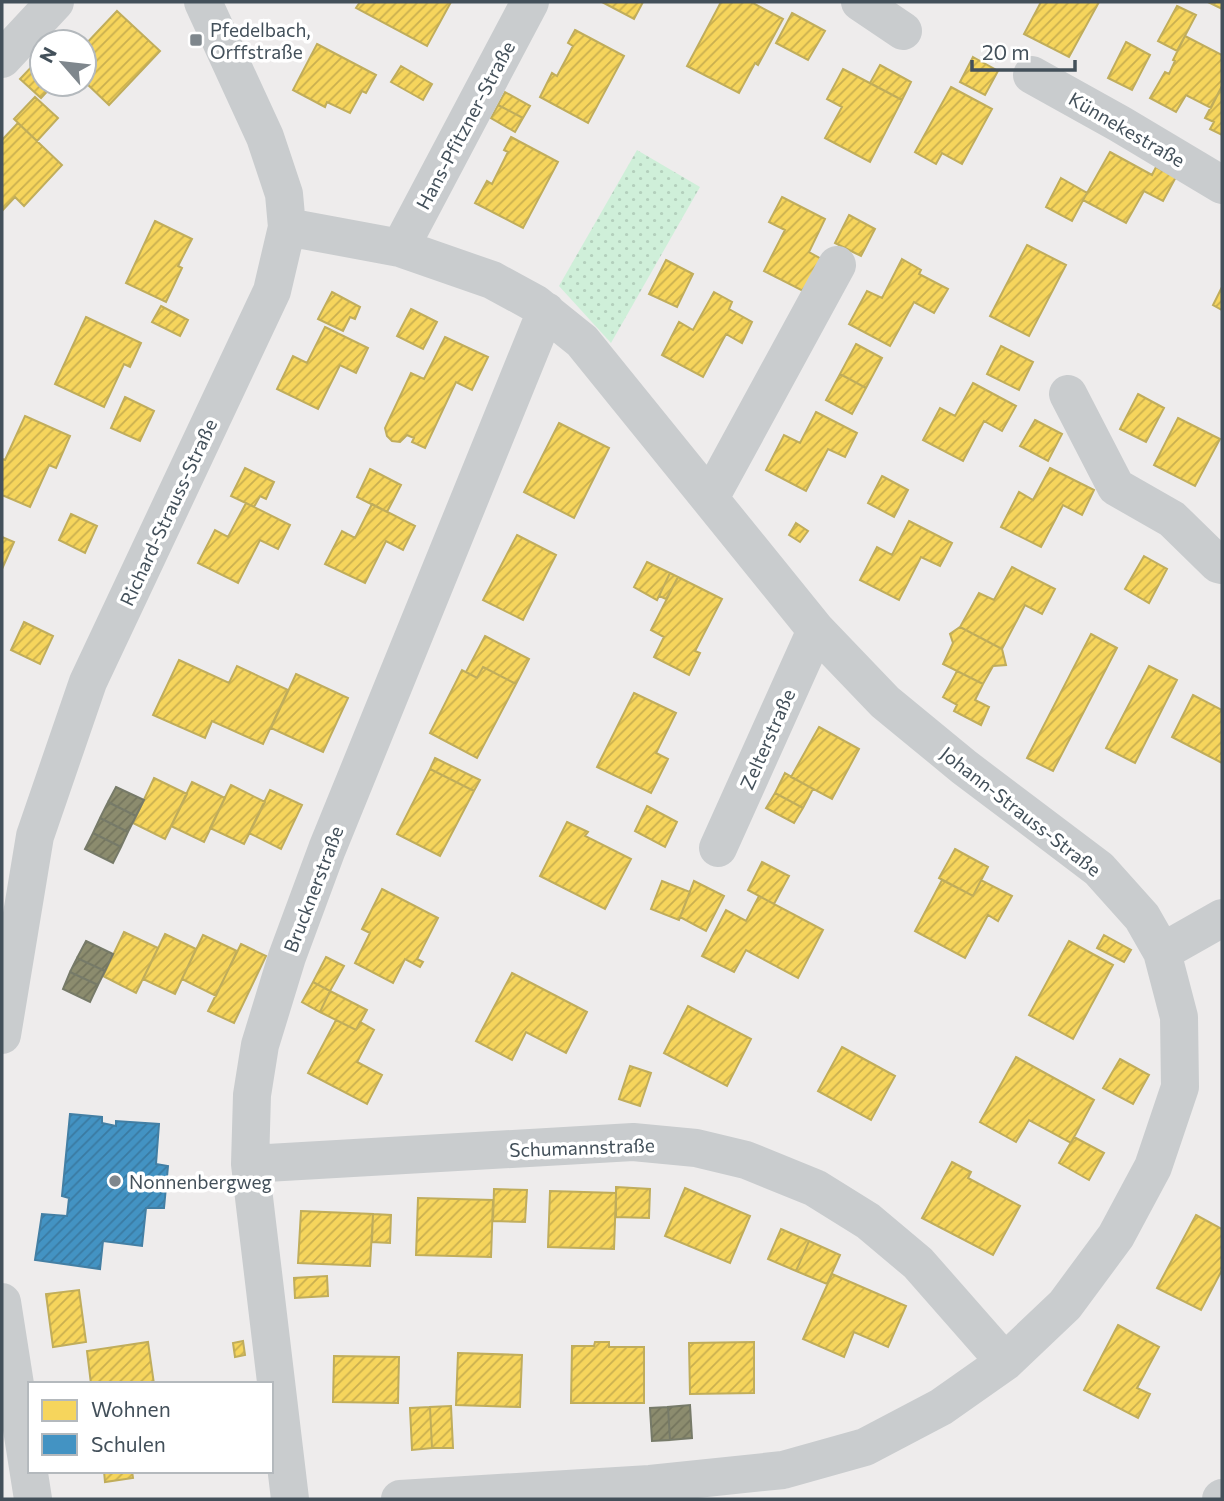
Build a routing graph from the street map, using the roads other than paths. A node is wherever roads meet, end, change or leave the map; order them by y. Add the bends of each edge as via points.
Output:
1 (55, 2) edge
2 (203, 2) edge
3 (530, 2) edge
4 (860, 2) edge
5 (903, 31) dead end
6 (2, 59) edge
7 (1032, 75) dead end
8 (1222, 185) edge
9 (287, 227) junction
10 (400, 248) junction
11 (838, 265) dead end
12 (546, 311) junction
13 (1068, 394) dead end
14 (710, 498) junction
15 (1222, 565) edge
16 (816, 630) junction
17 (718, 848) dead end
18 (1222, 918) edge
19 (1162, 952) junction
20 (2, 1035) edge
21 (250, 1164) junction
22 (2, 1302) edge
23 (1005, 1362) junction
24 (28, 1467) edge
25 (29, 1473) edge
26 (650, 1491) edge
27 (33, 1499) edge
28 (290, 1499) edge
29 (400, 1499) edge

1 - 6 street
2 - 9 street, Richard-Strauss-Straße via 265,137 284,194
3 - 10 street, Hans-Pfitzner-Straße
4 - 5 street
7 - 8 street, Künnekestraße
9 - 10 street, Johann-Strauss-Straße
9 - 20 street, Richard-Strauss-Straße via 272,291 88,682 35,836
10 - 12 street, Johann-Strauss-Straße via 492,280
11 - 14 street
12 - 14 street, Johann-Strauss-Straße via 582,341
12 - 21 street, Brucknerstraße via 287,957 260,1045 252,1095
13 - 15 street via 1116,487 1172,519
14 - 16 street, Johann-Strauss-Straße
16 - 17 street, Zelterstraße
16 - 19 street, Johann-Strauss-Straße via 885,702 1099,869 1142,918
18 - 19 street
19 - 23 street, Johann-Strauss-Straße via 1179,1017 1180,1087 1153,1167 1116,1236 1065,1305
21 - 23 street, Schumannstraße via 633,1142 696,1148 746,1160 815,1188 868,1221 918,1262
21 - 28 street, Brucknerstraße
22 - 24 street
23 - 26 street, Johann-Strauss-Straße via 941,1407 866,1447 783,1470
25 - 27 street
26 - 29 street, Johann-Strauss-Straße

